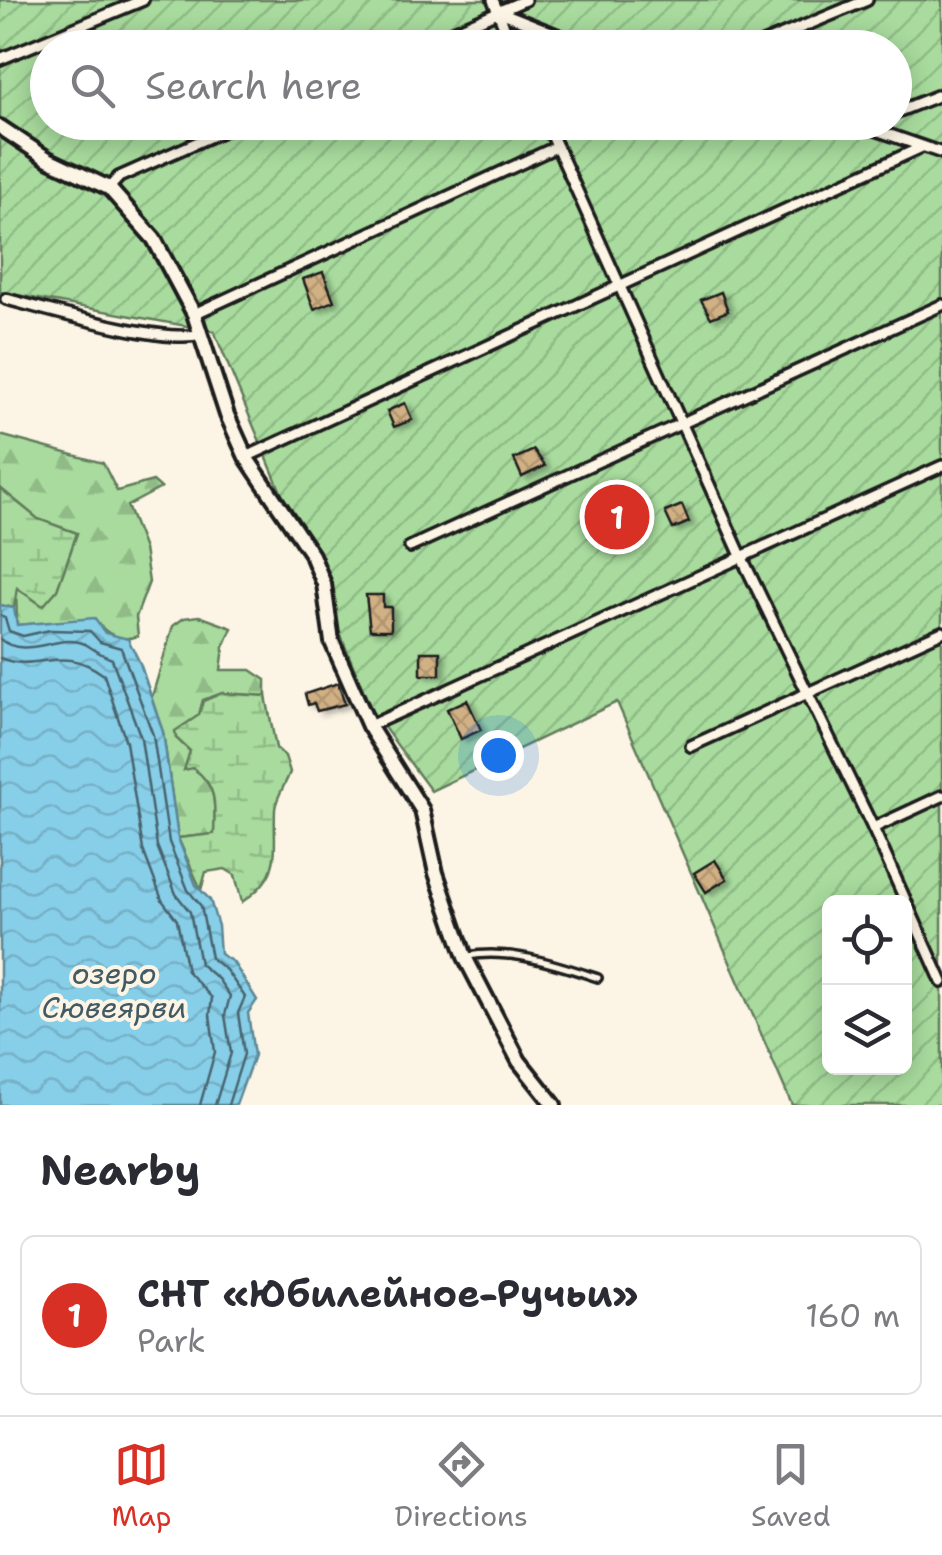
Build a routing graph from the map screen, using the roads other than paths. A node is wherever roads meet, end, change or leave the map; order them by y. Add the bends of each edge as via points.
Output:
1 (144, 0) edge
2 (493, 0) edge
3 (525, 0) edge
4 (867, 0) edge
5 (498, 11) junction
6 (71, 30) edge
7 (455, 30) edge
8 (506, 30) edge
9 (546, 30) edge
10 (794, 30) edge
11 (30, 47) edge
12 (0, 59) edge
13 (942, 94) edge
14 (912, 106) edge
15 (0, 127) edge
16 (202, 140) edge
17 (553, 140) edge
18 (904, 140) edge
19 (922, 147) junction
20 (556, 148) junction
21 (942, 153) edge
22 (109, 188) junction
23 (620, 284) junction
24 (6, 299) dead end
25 (942, 305) edge
26 (194, 314) junction
27 (200, 334) junction
28 (680, 422) junction
29 (246, 457) junction
30 (942, 466) edge
31 (410, 547) dead end
32 (742, 558) junction
33 (942, 632) edge
34 (806, 694) junction
35 (369, 726) junction
36 (692, 746) dead end
37 (942, 796) edge
38 (873, 828) junction
39 (465, 956) junction
40 (938, 962) edge
41 (598, 978) dead end
42 (942, 982) edge
43 (554, 1105) edge

1 - 6 street
2 - 5 street
3 - 5 street
4 - 10 street
5 - 7 street
5 - 8 street
5 - 9 street
11 - 12 street
13 - 14 street
15 - 22 street
16 - 22 street via 119,177
17 - 20 street
18 - 19 street
19 - 21 street
19 - 23 street
20 - 23 street
20 - 26 street
22 - 26 street via 154,239
23 - 28 street
23 - 29 street
24 - 27 street via 89,321
25 - 28 street
26 - 27 street
27 - 29 street
28 - 31 street
28 - 32 street
29 - 35 street via 312,556 324,584 332,642
30 - 32 street
32 - 34 street
32 - 35 street
33 - 34 street
34 - 36 street
34 - 38 street
35 - 39 street via 422,810
37 - 38 street
38 - 40 street
39 - 41 lane via 508,956
39 - 43 street via 519,1060
40 - 42 street

